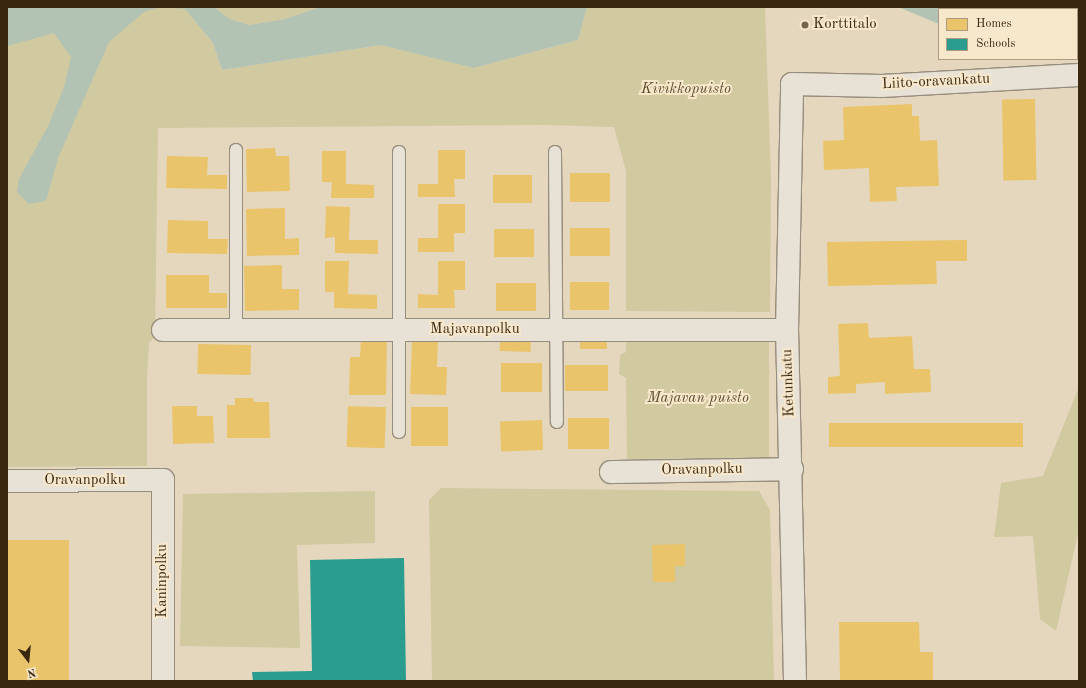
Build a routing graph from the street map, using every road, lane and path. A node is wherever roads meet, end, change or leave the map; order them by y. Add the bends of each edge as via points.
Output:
1 (1079, 75) edge
2 (792, 84) joint
3 (236, 150) dead end
4 (399, 152) dead end
5 (555, 152) dead end
6 (163, 330) dead end
7 (236, 330) junction
8 (400, 330) junction
9 (556, 330) junction
10 (787, 330) junction
11 (557, 422) dead end
12 (399, 432) dead end
13 (792, 469) junction
14 (611, 472) dead end
15 (163, 480) joint
16 (7, 481) edge
17 (163, 681) edge
18 (795, 681) edge

1 - 2 street, Liito-oravankatu via 882,86
2 - 10 street, Ketunkatu
3 - 7 lane
4 - 8 lane
5 - 9 lane
6 - 7 street, Majavanpolku
7 - 8 street, Majavanpolku
8 - 9 street, Majavanpolku
8 - 12 lane
9 - 10 street, Majavanpolku
9 - 11 lane
10 - 13 street, Ketunkatu
13 - 14 street, Oravanpolku
13 - 18 street, Ketunkatu
15 - 16 street, Oravanpolku
15 - 17 street, Kaninpolku

